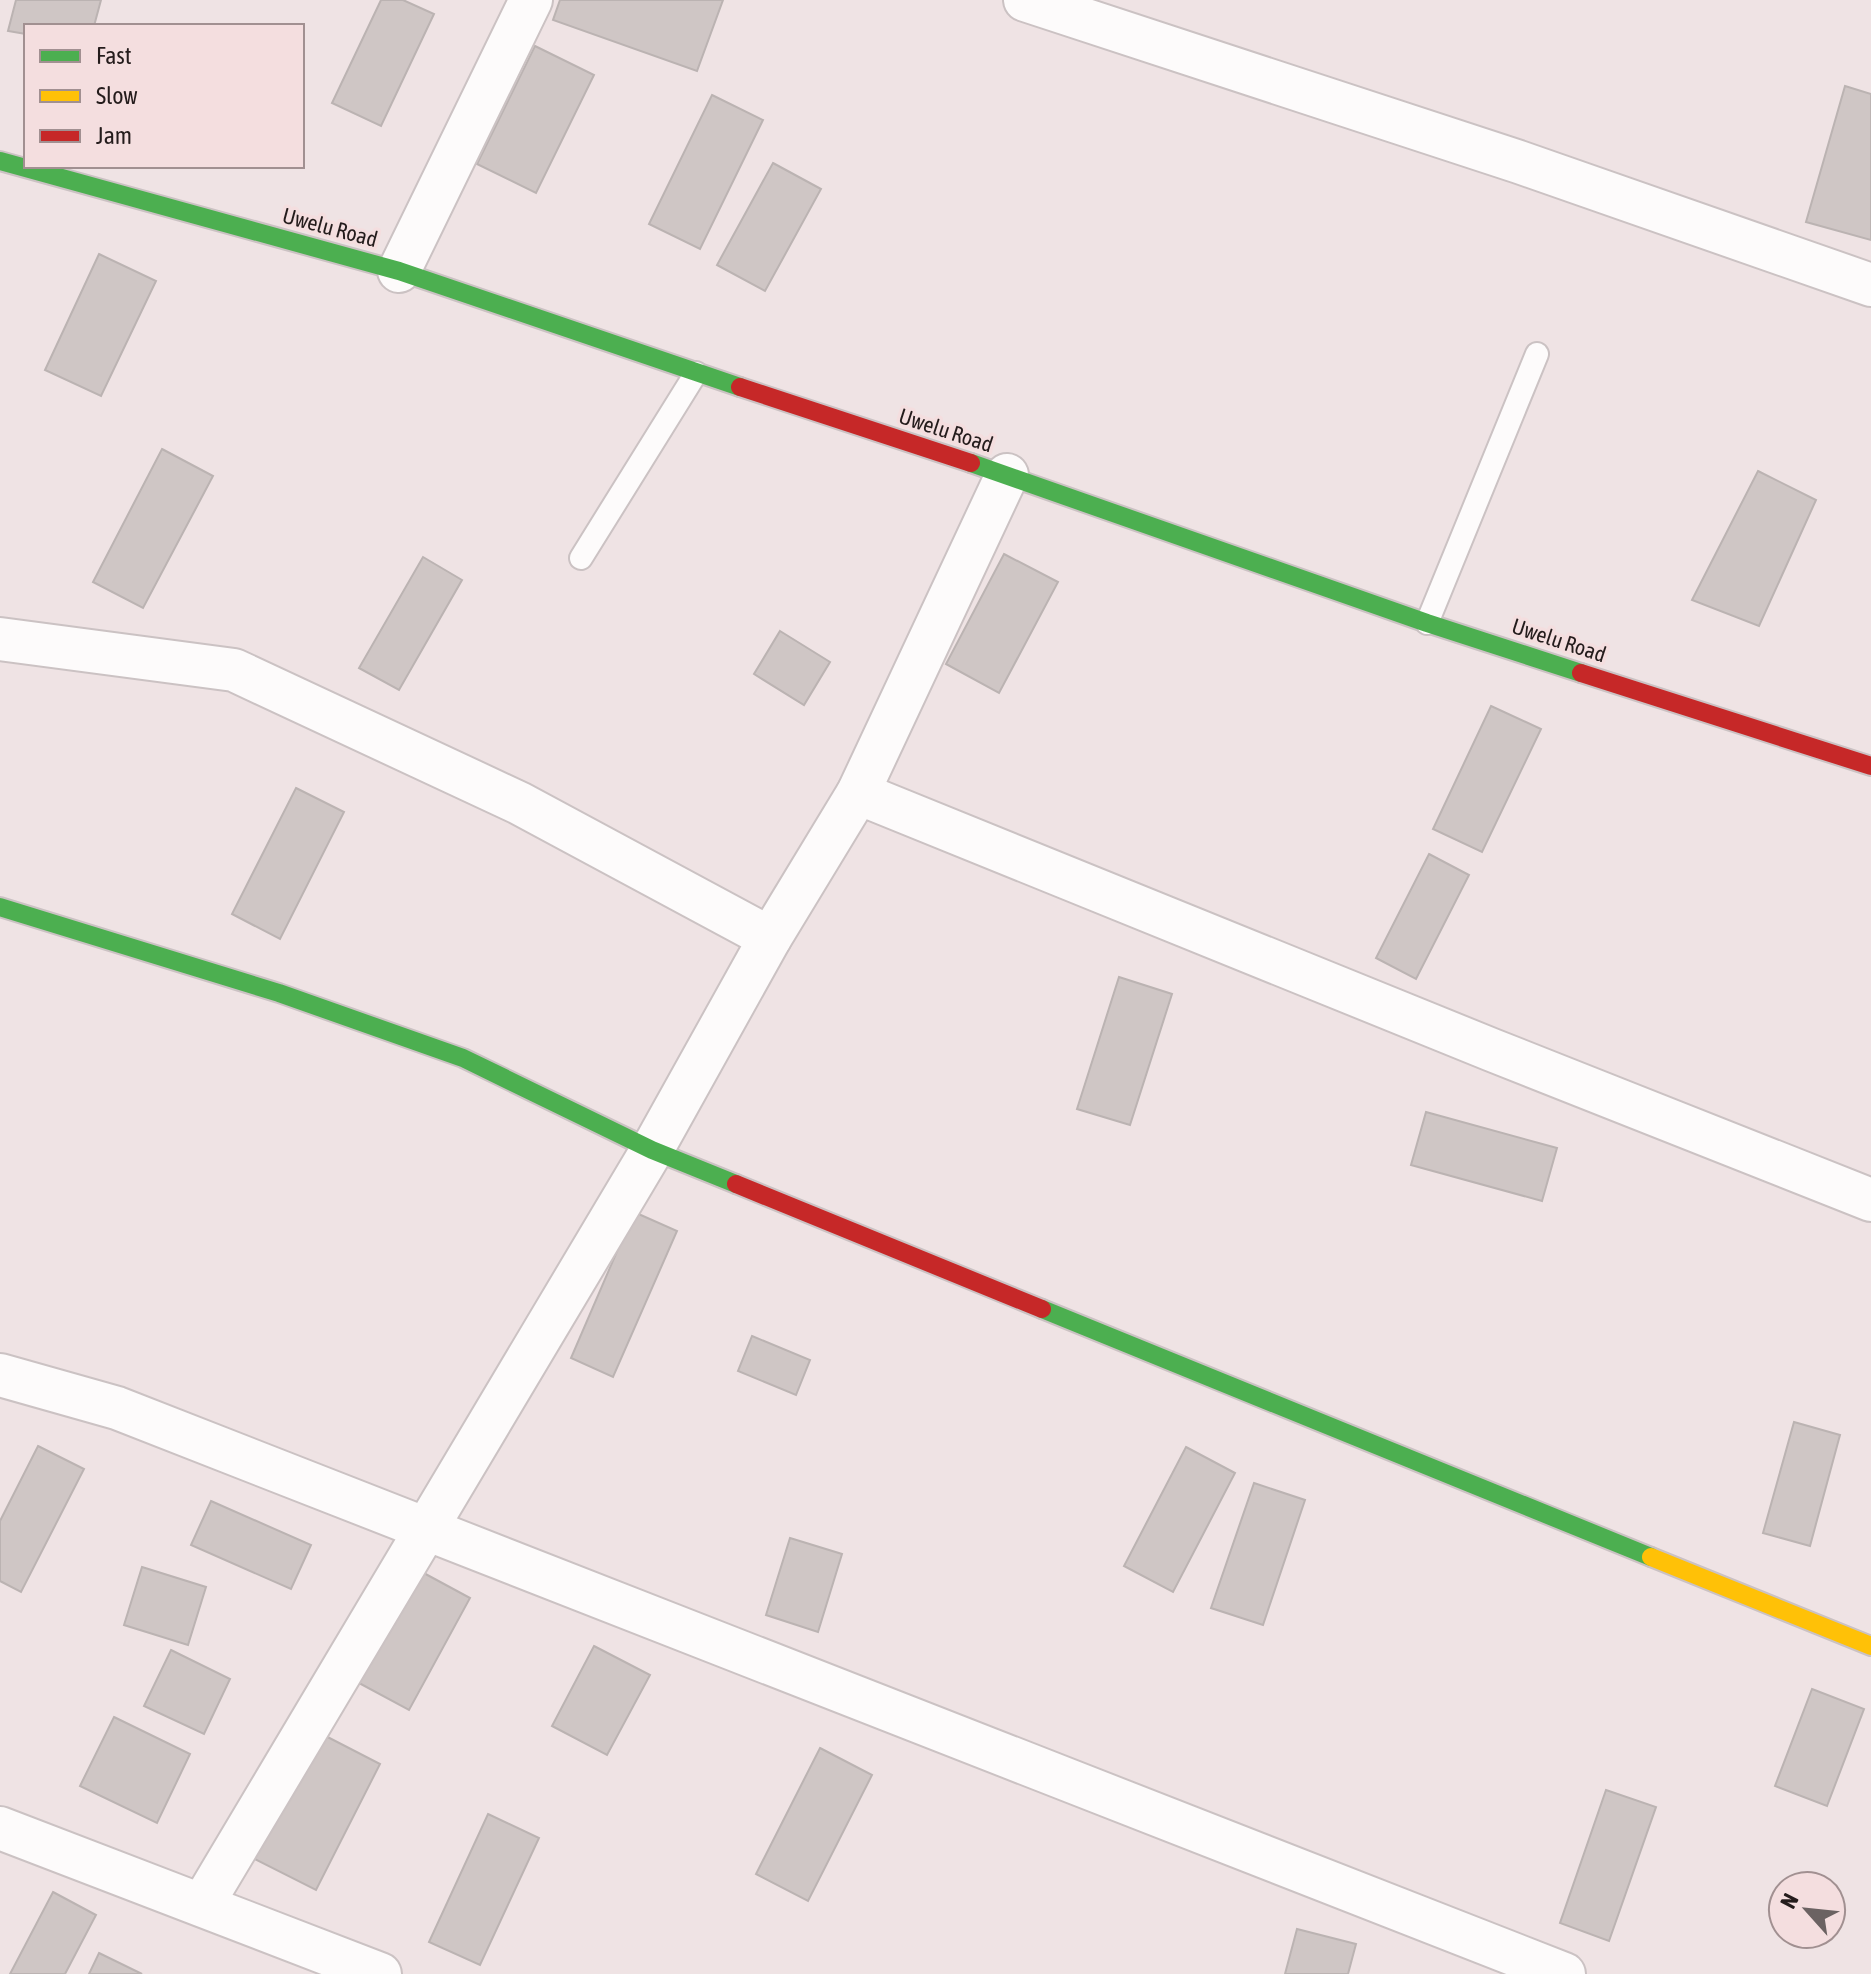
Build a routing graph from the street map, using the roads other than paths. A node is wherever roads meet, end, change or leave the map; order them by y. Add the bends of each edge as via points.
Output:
1 (531, 0) edge
2 (1025, 0) edge
3 (0, 161) edge
4 (24, 168) edge
5 (25, 168) edge
6 (399, 271) junction
7 (1871, 285) edge
8 (1537, 354) dead end
9 (696, 373) junction
10 (1007, 475) junction
11 (581, 558) dead end
12 (1427, 623) junction
13 (0, 639) edge
14 (1871, 766) edge
15 (858, 793) junction
16 (0, 907) edge
17 (770, 938) junction
18 (652, 1150) junction
19 (1871, 1200) edge
20 (0, 1375) edge
21 (425, 1530) junction
22 (1871, 1646) edge
23 (0, 1828) edge
24 (202, 1905) junction
25 (380, 1974) edge
26 (1564, 1974) edge

1 - 6 street
2 - 7 street via 1519,162
3 - 4 street, Uwelu Road
5 - 6 street, Uwelu Road
6 - 9 street, Uwelu Road
8 - 12 lane
9 - 10 street, Uwelu Road
9 - 11 lane
10 - 12 street, Uwelu Road
10 - 15 street
12 - 14 street, Uwelu Road
13 - 17 street via 234,670 519,803
15 - 17 street
15 - 19 street
16 - 18 street via 279,993 463,1058
17 - 18 street
18 - 21 street
18 - 22 street
20 - 21 street via 117,1408
21 - 24 street
21 - 26 street
23 - 24 street
24 - 25 street

